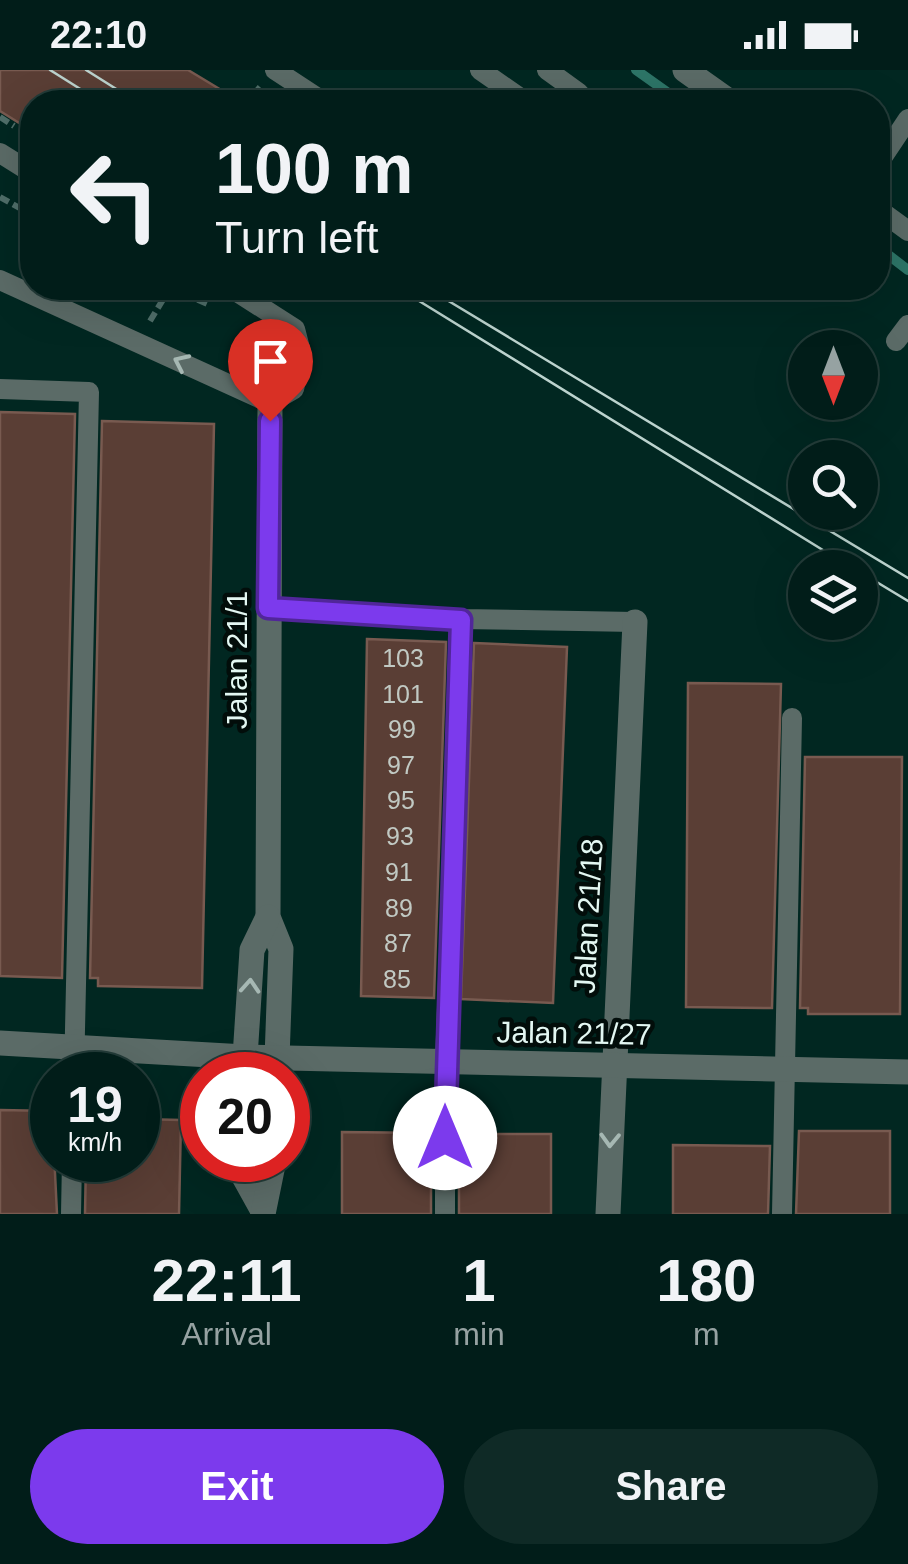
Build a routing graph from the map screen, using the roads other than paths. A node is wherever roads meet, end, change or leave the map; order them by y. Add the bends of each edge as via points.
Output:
1 (275, 70) edge
2 (480, 70) edge
3 (548, 70) edge
4 (685, 70) edge
5 (306, 90) edge
6 (509, 90) edge
7 (574, 90) edge
8 (713, 90) edge
9 (908, 118) edge
10 (890, 146) edge
11 (44, 300) edge
12 (266, 300) edge
13 (0, 390) edge
14 (270, 404) junction
15 (268, 608) junction
16 (461, 620) junction
17 (635, 622) joint
18 (792, 718) dead end
19 (268, 918) junction
20 (0, 1042) edge
21 (74, 1047) junction
22 (74, 1052) edge
23 (245, 1052) edge
24 (277, 1052) edge
25 (180, 1059) edge
26 (446, 1063) junction
27 (310, 1065) edge
28 (612, 1067) junction
29 (784, 1070) junction
30 (908, 1072) edge
31 (72, 1182) edge
32 (247, 1182) edge
33 (269, 1182) edge
34 (263, 1213) edge
35 (71, 1214) edge
36 (445, 1214) edge
37 (608, 1214) edge
38 (782, 1214) edge

1 - 5 lane
2 - 6 lane
3 - 7 lane
4 - 8 street
9 - 10 lane
14 -> 11 lane
12 - 14 lane via 295,329 302,356 294,389
13 - 21 lane via 89,392
14 - 15 street, Jalan 21/1
15 - 16 lane
15 - 19 street, Jalan 21/1
16 - 17 lane
16 - 26 lane
17 - 28 street, Jalan 21/18
18 - 29 lane
23 -> 19 street, Jalan 21/1 via 252,950
19 - 24 street, Jalan 21/1 via 281,949
20 - 21 street, Jalan 21/27
21 - 22 lane
21 - 25 street, Jalan 21/27
26 - 27 street, Jalan 21/27
26 - 28 street, Jalan 21/27
26 - 36 lane
28 - 29 street, Jalan 21/27
28 -> 37 street, Jalan 21/18
29 - 30 street, Jalan 21/27
29 - 38 lane
31 - 35 lane
32 - 34 street
33 - 34 street

